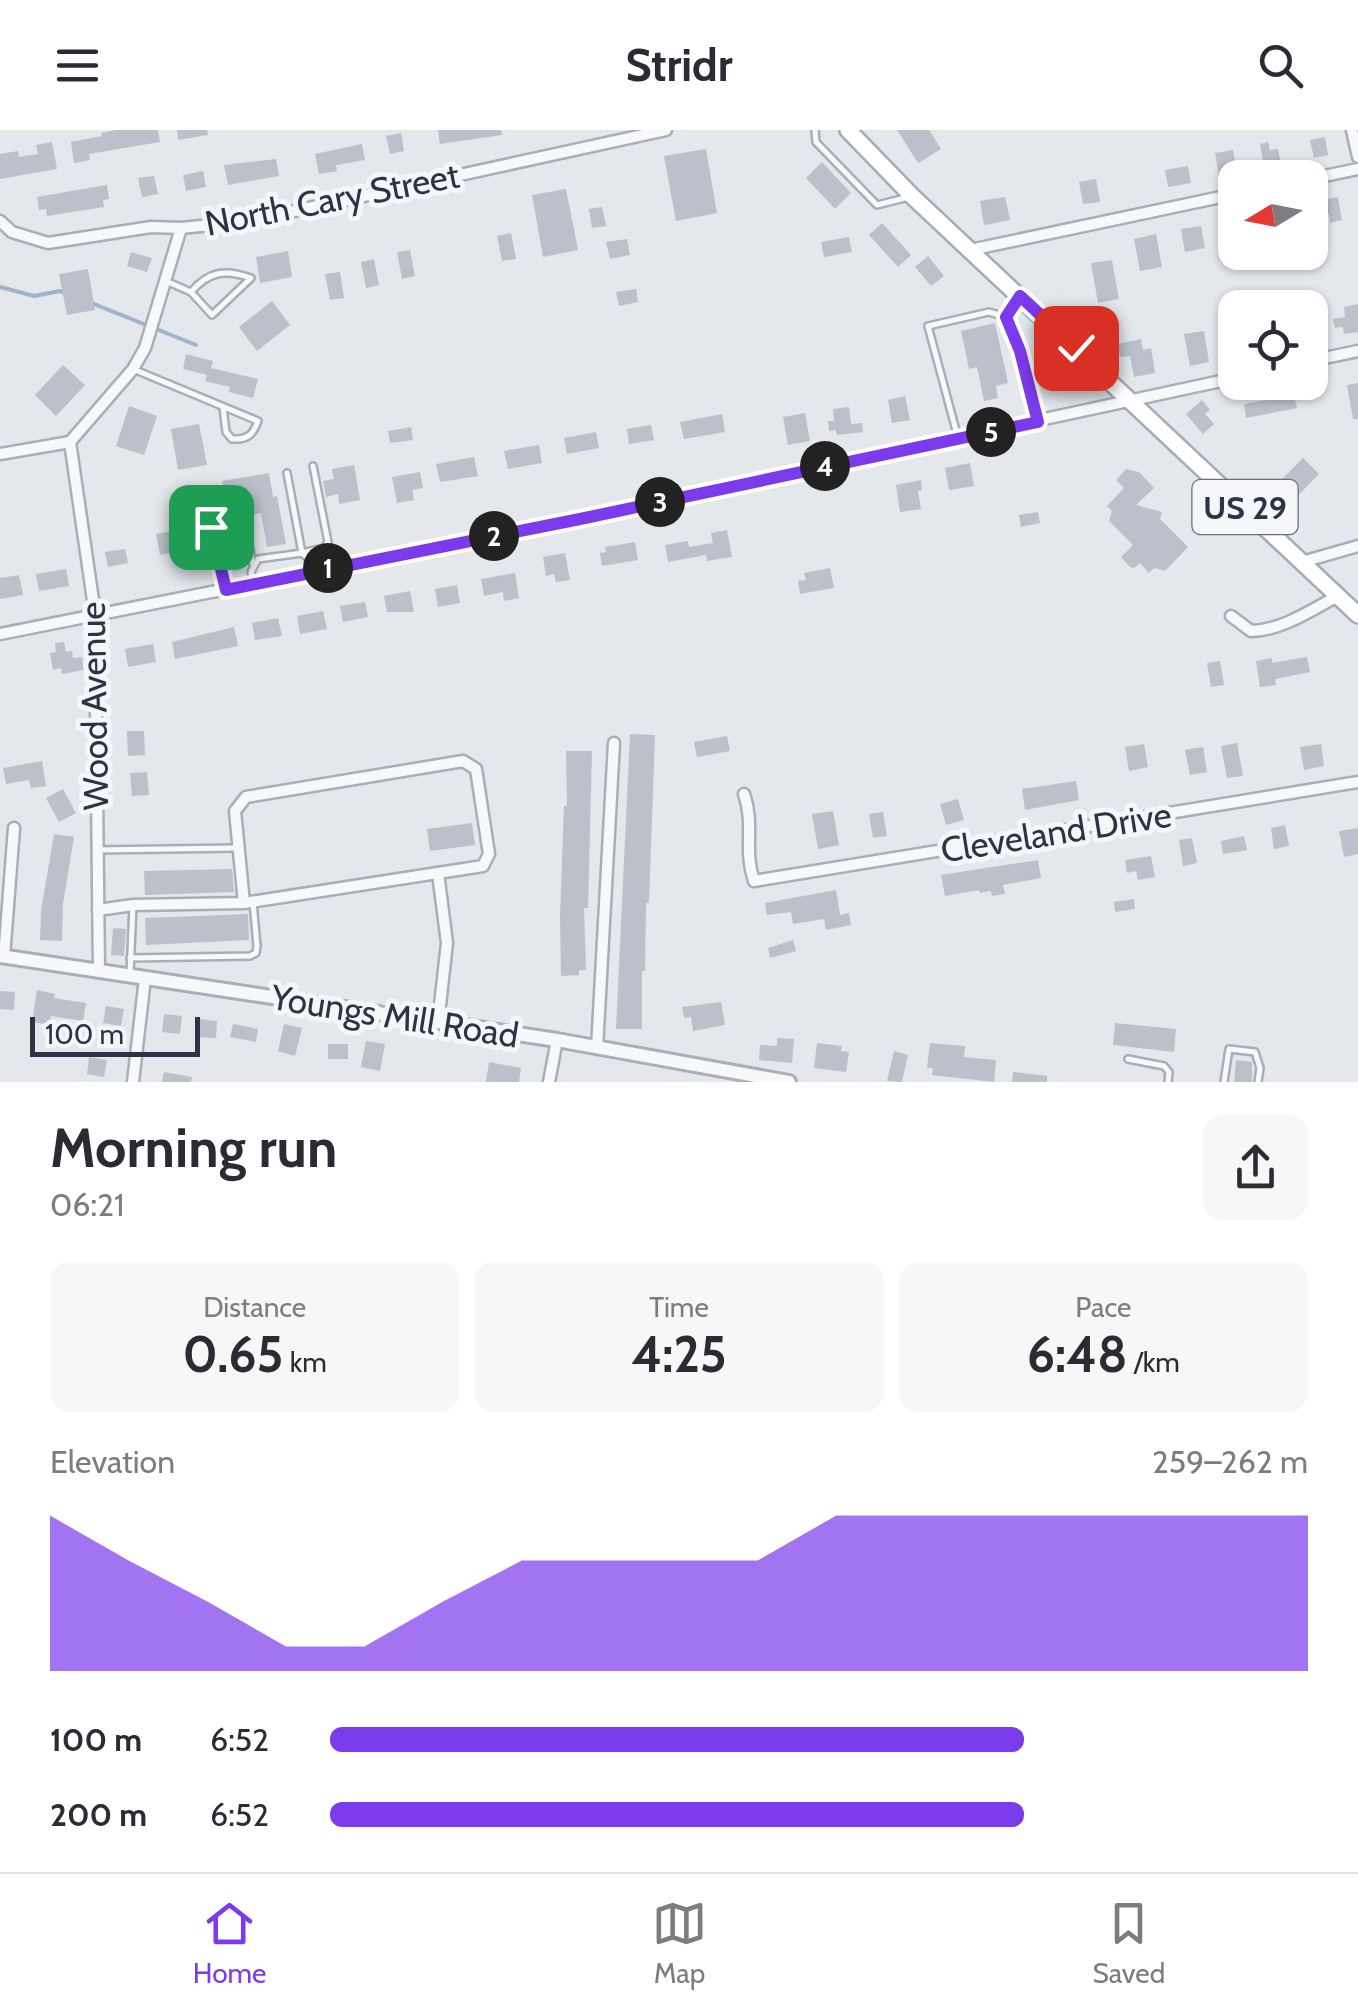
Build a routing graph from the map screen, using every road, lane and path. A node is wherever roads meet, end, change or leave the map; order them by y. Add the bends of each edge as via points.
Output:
1 (666, 130) edge
2 (815, 130) edge
3 (848, 130) edge
4 (1352, 130) edge
5 (1358, 158) edge
6 (1358, 169) edge
7 (1328, 175) edge
8 (912, 196) junction
9 (1218, 198) edge
10 (0, 221) edge
11 (181, 228) junction
12 (970, 250) junction
13 (165, 281) junction
14 (191, 292) junction
15 (1020, 296) junction
16 (1006, 317) junction
17 (1358, 351) edge
18 (1328, 357) edge
19 (134, 369) junction
20 (1218, 382) edge
21 (1132, 400) junction
22 (223, 407) junction
23 (1038, 422) junction
24 (958, 439) junction
25 (70, 442) junction
26 (0, 454) edge
27 (313, 466) dead end
28 (287, 473) dead end
29 (244, 519) dead end
30 (211, 527) dead end
31 (1358, 546) edge
32 (302, 552) junction
33 (1302, 562) junction
34 (253, 565) junction
35 (314, 571) junction
36 (253, 583) junction
37 (226, 590) junction
38 (1338, 596) junction
39 (95, 614) junction
40 (1358, 615) edge
41 (1231, 616) dead end
42 (0, 634) edge
43 (614, 743) dead end
44 (1358, 782) edge
45 (744, 794) dead end
46 (14, 828) dead end
47 (239, 848) junction
48 (97, 850) junction
49 (438, 873) junction
50 (248, 902) junction
51 (134, 905) junction
52 (98, 910) junction
53 (2, 956) edge
54 (130, 958) junction
55 (99, 972) junction
56 (130, 977) junction
57 (146, 978) junction
58 (438, 1022) junction
59 (557, 1040) junction
60 (597, 1048) junction
61 (1128, 1059) dead end
62 (132, 1082) edge
63 (550, 1082) edge
64 (786, 1082) edge
65 (1168, 1082) edge
66 (1224, 1082) edge
67 (1258, 1082) edge

1 - 11 street, North Cary Street via 249,221
2 - 8 lane via 816,142 876,205
3 - 8 main road, US 29
4 - 5 street
6 - 7 street
8 - 12 main road, US 29
9 - 12 street
10 - 11 street, North Cary Street via 48,243
11 - 13 street
12 - 15 main road, US 29
13 - 14 lane
13 - 19 street
14 - 14 lane via 212,314 251,278 230,271 204,276
15 - 16 lane
15 - 21 main road, US 29
16 - 23 lane
16 - 24 lane via 989,312 928,326
17 - 18 street
19 - 22 lane
19 - 25 street
20 - 21 street
21 - 23 street
21 - 33 main road, US 29
22 - 22 lane via 258,421 254,432 232,440
23 - 24 street
24 - 35 street
25 - 26 street
25 - 39 street, Wood Avenue
27 - 32 lane via 328,542
28 - 32 lane
29 - 34 lane
30 - 37 lane
31 - 33 street
32 - 34 lane
32 - 35 lane
33 - 38 main road, US 29
34 - 36 lane
35 - 36 street
36 - 37 street
37 - 39 street
38 - 40 main road, US 29
38 - 41 street via 1262,631
39 - 42 street
39 - 48 street, Wood Avenue
43 - 60 street
44 - 45 street, Cleveland Drive via 754,881 746,859
46 - 53 street
47 - 48 lane
47 - 49 street via 235,811 246,797 463,761 476,768 490,854 483,866
47 - 50 street
48 - 52 street, Wood Avenue
49 - 50 street
49 - 58 street via 447,943
50 - 51 street
50 - 54 lane via 257,946 250,956
51 - 52 street
51 - 54 lane
52 - 55 street, Wood Avenue
53 - 55 street, Youngs Mill Road
54 - 56 lane
55 - 56 street, Youngs Mill Road
56 - 57 street, Youngs Mill Road
57 - 58 street, Youngs Mill Road
57 - 62 street
58 - 59 street, Youngs Mill Road
59 - 60 street, Youngs Mill Road
59 - 63 street
60 - 64 street, Youngs Mill Road
61 - 65 lane via 1164,1066
66 - 67 lane via 1229,1048 1255,1052

